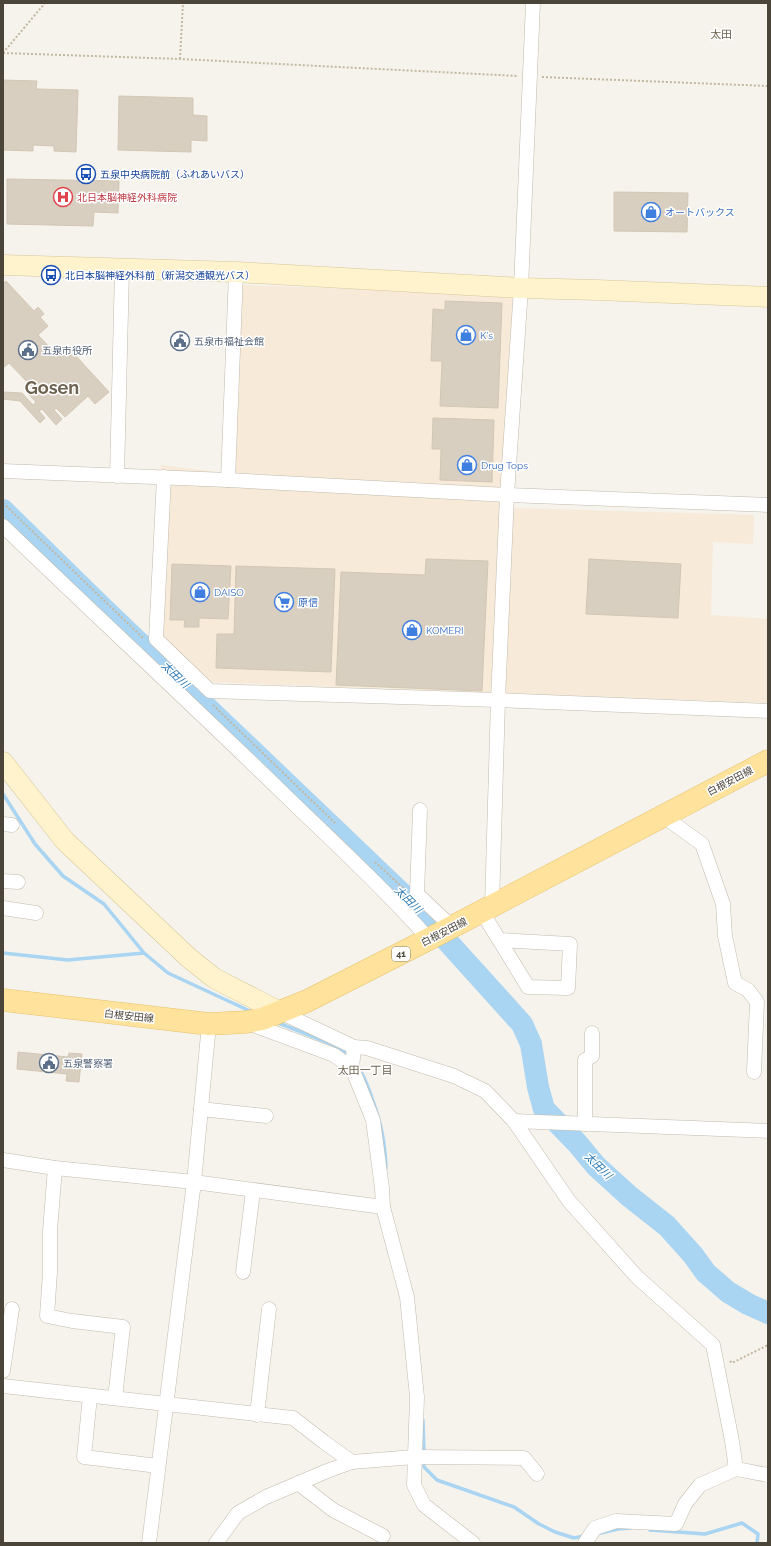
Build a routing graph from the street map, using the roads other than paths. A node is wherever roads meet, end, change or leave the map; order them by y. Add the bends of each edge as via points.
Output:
1 (533, 3) edge
2 (3, 265) edge
3 (122, 269) junction
4 (236, 272) junction
5 (521, 288) junction
6 (768, 297) edge
7 (3, 471) edge
8 (117, 476) junction
9 (164, 478) junction
10 (228, 480) junction
11 (507, 495) junction
12 (768, 505) edge
13 (3, 526) edge
14 (498, 700) junction
15 (768, 711) edge
16 (768, 761) edge
17 (3, 762) edge
18 (420, 810) dead end
19 (663, 816) junction
20 (3, 881) edge
21 (18, 882) dead end
22 (3, 908) edge
23 (487, 909) junction
24 (36, 913) dead end
25 (452, 927) junction
26 (429, 939) junction
27 (500, 940) junction
28 (3, 1000) edge
29 (280, 1012) junction
30 (246, 1022) junction
31 (209, 1024) junction
32 (592, 1033) dead end
33 (354, 1047) junction
34 (352, 1068) junction
35 (754, 1072) dead end
36 (201, 1109) junction
37 (266, 1116) dead end
38 (514, 1121) junction
39 (586, 1124) junction
40 (768, 1130) edge
41 (3, 1160) edge
42 (55, 1168) junction
43 (194, 1182) junction
44 (253, 1191) junction
45 (383, 1207) junction
46 (243, 1272) dead end
47 (12, 1309) dead end
48 (269, 1309) dead end
49 (3, 1371) edge
50 (3, 1386) edge
51 (90, 1396) junction
52 (115, 1398) junction
53 (166, 1403) junction
54 (256, 1415) junction
55 (414, 1458) junction
56 (352, 1462) junction
57 (158, 1466) junction
58 (736, 1469) junction
59 (537, 1474) dead end
60 (768, 1475) edge
61 (298, 1483) junction
62 (383, 1536) dead end
63 (586, 1542) edge
64 (149, 1543) edge
65 (216, 1543) edge
66 (473, 1543) edge

1 - 5 street
2 - 3 street
3 - 4 street
3 - 8 street
4 - 5 street
4 - 10 street
5 - 6 street
5 - 11 street
7 - 8 street
8 - 9 street
9 - 10 street
9 - 14 street via 156,639 210,691
10 - 11 street
11 - 12 street
11 - 14 street
13 - 26 street via 399,905
14 - 15 street
14 - 23 street
16 - 19 main road, 白根安田線 / 41
17 - 29 street via 65,841 189,958 214,978
18 - 25 street via 417,894
19 - 23 main road, 白根安田線 / 41
19 - 35 street via 702,844 723,904 725,936 735,983 748,990 757,1002
20 - 21 street
22 - 24 street
23 - 25 main road, 白根安田線 / 41
23 - 27 street
25 - 26 main road, 白根安田線 / 41
26 - 29 main road, 白根安田線 / 41 via 307,1001
27 - 27 street via 528,987 568,988 570,944
28 - 31 main road, 白根安田線 / 41
29 - 30 main road, 白根安田線 / 41
29 - 33 street
30 - 31 main road, 白根安田線 / 41
30 - 34 street via 334,1055
31 - 36 street
32 - 39 street via 592,1056 585,1060
33 - 34 street
33 - 38 street via 367,1048 454,1076 485,1091
34 - 45 street via 373,1120
36 - 37 street
36 - 43 street
38 - 39 street
38 - 58 street via 569,1201 637,1277 713,1345
39 - 40 street
41 - 42 street
42 - 43 street
42 - 52 street via 46,1316 123,1327
43 - 44 street
43 - 53 street
44 - 45 street
44 - 46 street
45 - 55 street via 407,1297 417,1397
47 - 49 street
48 - 54 street
50 - 51 street
51 - 52 street
51 - 57 street via 84,1457
52 - 53 street
53 - 54 street
53 - 57 street
54 - 56 street via 293,1418
55 - 56 street
55 - 59 street via 524,1458
55 - 66 street via 414,1485 424,1505
56 - 61 street
57 - 64 street
58 - 60 street
58 - 63 street via 700,1485 685,1504 676,1524 616,1521 595,1528
61 - 62 street via 333,1510
61 - 65 street via 238,1513

